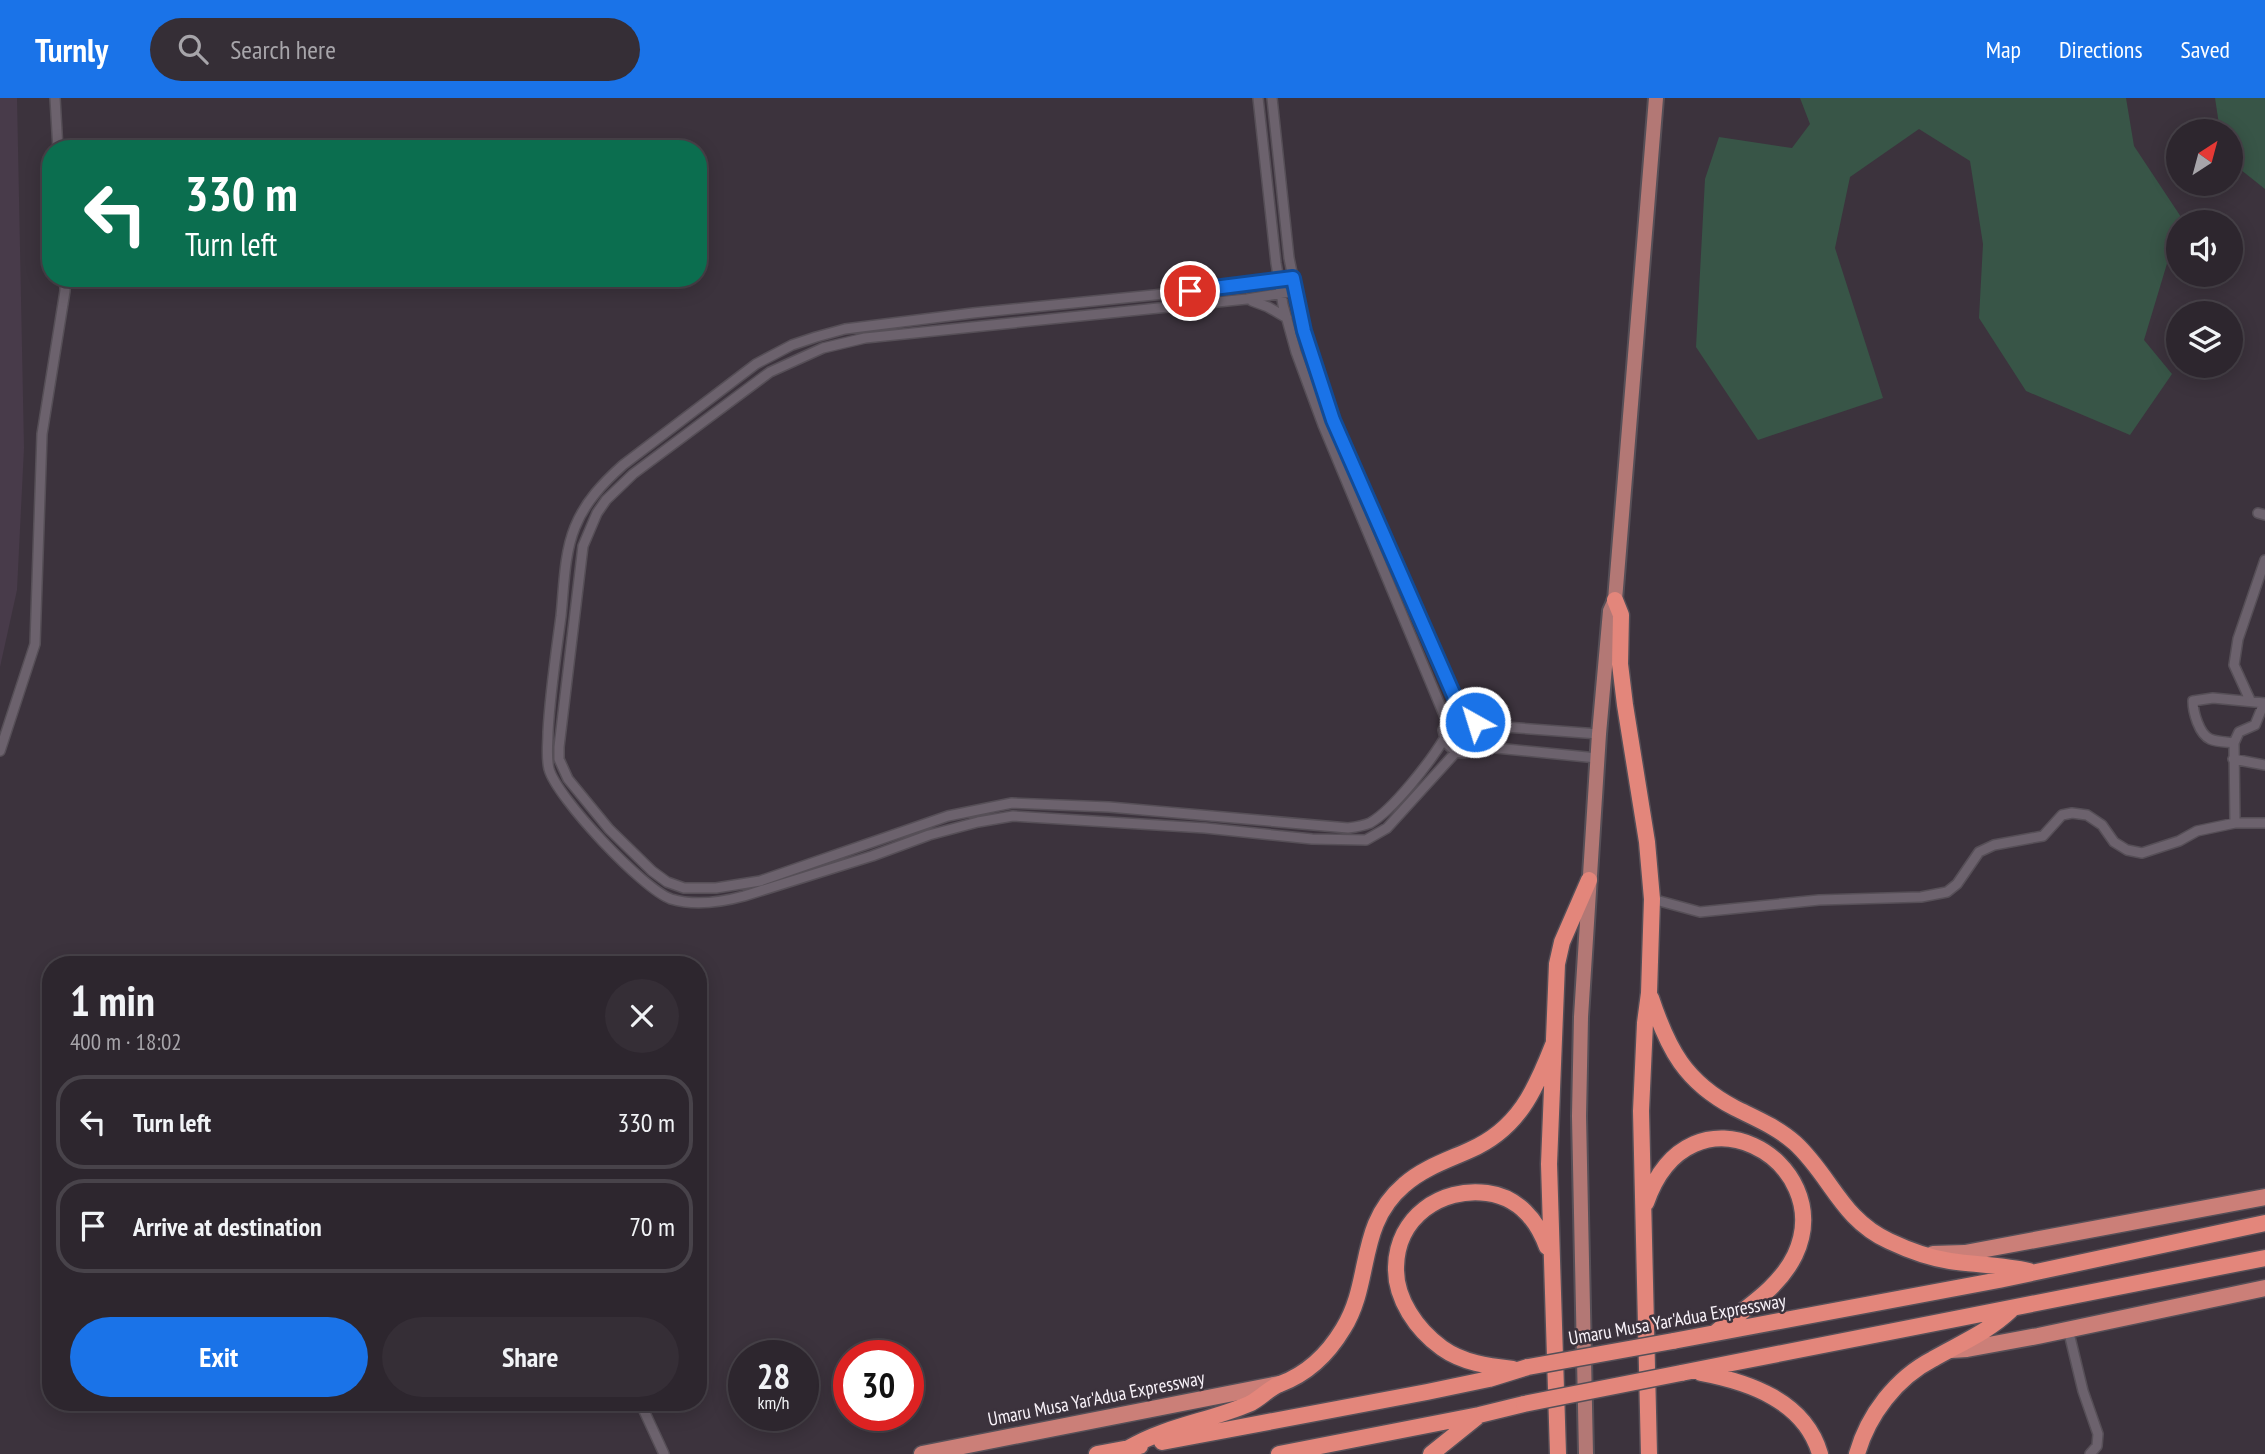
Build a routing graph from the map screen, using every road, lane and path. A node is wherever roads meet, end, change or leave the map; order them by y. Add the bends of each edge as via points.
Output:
1 (55, 98) edge
2 (1258, 98) edge
3 (1272, 98) edge
4 (1656, 98) edge
5 (57, 140) edge
6 (1276, 263) junction
7 (1293, 278) junction
8 (1279, 281) junction
9 (1256, 284) junction
10 (65, 287) edge
11 (1296, 291) junction
12 (1282, 295) junction
13 (1247, 299) junction
14 (1287, 318) junction
15 (2265, 560) edge
16 (1615, 600) junction
17 (1412, 602) junction
18 (1400, 608) junction
19 (2250, 700) junction
20 (2264, 703) edge
21 (1463, 716) junction
22 (1447, 722) junction
23 (1478, 725) junction
24 (1599, 734) junction
25 (1444, 739) junction
26 (2234, 743) junction
27 (1476, 746) junction
28 (0, 751) edge
29 (1456, 752) junction
30 (1597, 758) junction
31 (2233, 759) junction
32 (2265, 765) edge
33 (1109, 807) junction
34 (1207, 815) junction
35 (1107, 821) junction
36 (2235, 823) junction
37 (2265, 823) edge
38 (1313, 824) junction
39 (1205, 828) junction
40 (1312, 839) junction
41 (1589, 880) junction
42 (699, 888) junction
43 (1652, 899) junction
44 (700, 902) junction
45 (1649, 993) junction
46 (1553, 1045) junction
47 (2265, 1198) edge
48 (1643, 1212) junction
49 (2265, 1223) edge
50 (1925, 1253) junction
51 (1551, 1257) junction
52 (2265, 1258) edge
53 (2031, 1272) junction
54 (2265, 1288) edge
55 (2013, 1309) junction
56 (2068, 1329) junction
57 (1715, 1334) junction
58 (1951, 1350) junction
59 (1522, 1368) junction
60 (1686, 1372) junction
61 (1279, 1384) junction
62 (644, 1411) edge
63 (1479, 1415) junction
64 (1129, 1448) junction
65 (664, 1454) edge
66 (922, 1454) edge
67 (1097, 1454) edge
68 (1279, 1454) edge
69 (1431, 1454) edge
70 (1558, 1454) edge
71 (1586, 1454) edge
72 (1650, 1454) edge
73 (1820, 1454) edge
74 (1857, 1454) edge
75 (2090, 1454) edge

1 - 5 street
2 - 6 street
3 - 7 street
4 - 16 main road
6 - 8 street
6 - 9 street via 1269,277
7 - 8 street
7 - 11 street
8 - 9 street
8 - 12 street
9 - 44 street via 973,313 845,329 816,337 756,364 603,484 581,514 569,546 549,709 550,771 570,803 645,881 671,898
10 - 28 street via 42,435 35,644
11 - 12 street
11 - 17 street via 1333,420
12 - 13 street
12 - 14 street
13 - 14 street
13 - 42 street via 886,336 823,348 770,372 633,474 606,500 583,546 559,760 588,807 652,871 676,886
14 - 18 street via 1323,425
15 - 19 street via 2238,639 2234,665
16 - 24 main road via 1610,611
16 - 43 highway via 1621,615 1620,664
17 - 18 street
17 - 21 street
18 - 22 street
19 - 20 street
19 - 26 street via 2193,701 2205,736
20 - 26 street via 2255,725 2239,732
21 - 22 street
21 - 23 street
22 - 25 street
23 - 24 street
23 - 27 street
24 - 30 main road
25 - 29 street
25 - 38 street via 1422,771 1377,818 1359,827
26 - 31 street
27 - 29 street via 1465,753
27 - 30 street
29 - 40 street via 1381,833 1357,841
30 - 41 main road
31 - 32 street
31 - 36 street
33 - 34 street
33 - 35 street
33 - 42 street via 1012,803 974,810 760,881
34 - 38 street
34 - 39 street
35 - 39 street
35 - 44 street via 996,818 929,835 744,896
36 - 37 street
36 - 43 street via 2197,831 2142,853 2114,842 2102,825 2087,815 2062,815 2043,836 1979,852 1947,892 1922,897 1819,900 1700,912
38 - 40 street
39 - 40 street
41 - 46 highway via 1557,964
41 - 71 main road via 1579,1116
42 - 44 street
43 - 45 highway
45 - 48 highway via 1641,1111
45 - 50 highway via 1666,1041 1699,1084 1793,1141 1853,1217 1870,1231
46 - 51 highway
46 - 61 highway via 1535,1089 1511,1122 1486,1142 1420,1174 1393,1196 1370,1236 1357,1296 1344,1328 1301,1374
47 - 50 highway via 1965,1253
48 - 57 highway via 1664,1167 1700,1142 1730,1139 1754,1145 1788,1174 1802,1214 1795,1255 1768,1290
48 - 72 highway
49 - 53 highway, Umaru Musa Yar'Adua Expressway
50 - 53 highway
51 - 59 highway via 1538,1227 1523,1209 1495,1194 1475,1192 1458,1193 1426,1207 1413,1220 1398,1252 1402,1300 1426,1334 1462,1359
51 - 70 highway
52 - 55 highway
53 - 57 highway, Umaru Musa Yar'Adua Expressway
54 - 56 highway
55 - 58 highway via 1991,1328
55 - 60 highway
56 - 58 highway
56 - 75 street via 2098,1434 2097,1446
57 - 59 highway, Umaru Musa Yar'Adua Expressway, bridge
58 - 74 highway via 1920,1367 1891,1393 1867,1427
59 - 64 highway, Umaru Musa Yar'Adua Expressway via 1414,1395
60 - 63 highway, bridge
60 - 73 highway via 1743,1383 1777,1399 1801,1421
61 - 64 highway via 1250,1404 1152,1435
61 - 66 highway, Umaru Musa Yar'Adua Expressway
62 - 65 street
63 - 68 highway
63 - 69 highway
64 - 67 highway, Umaru Musa Yar'Adua Expressway

